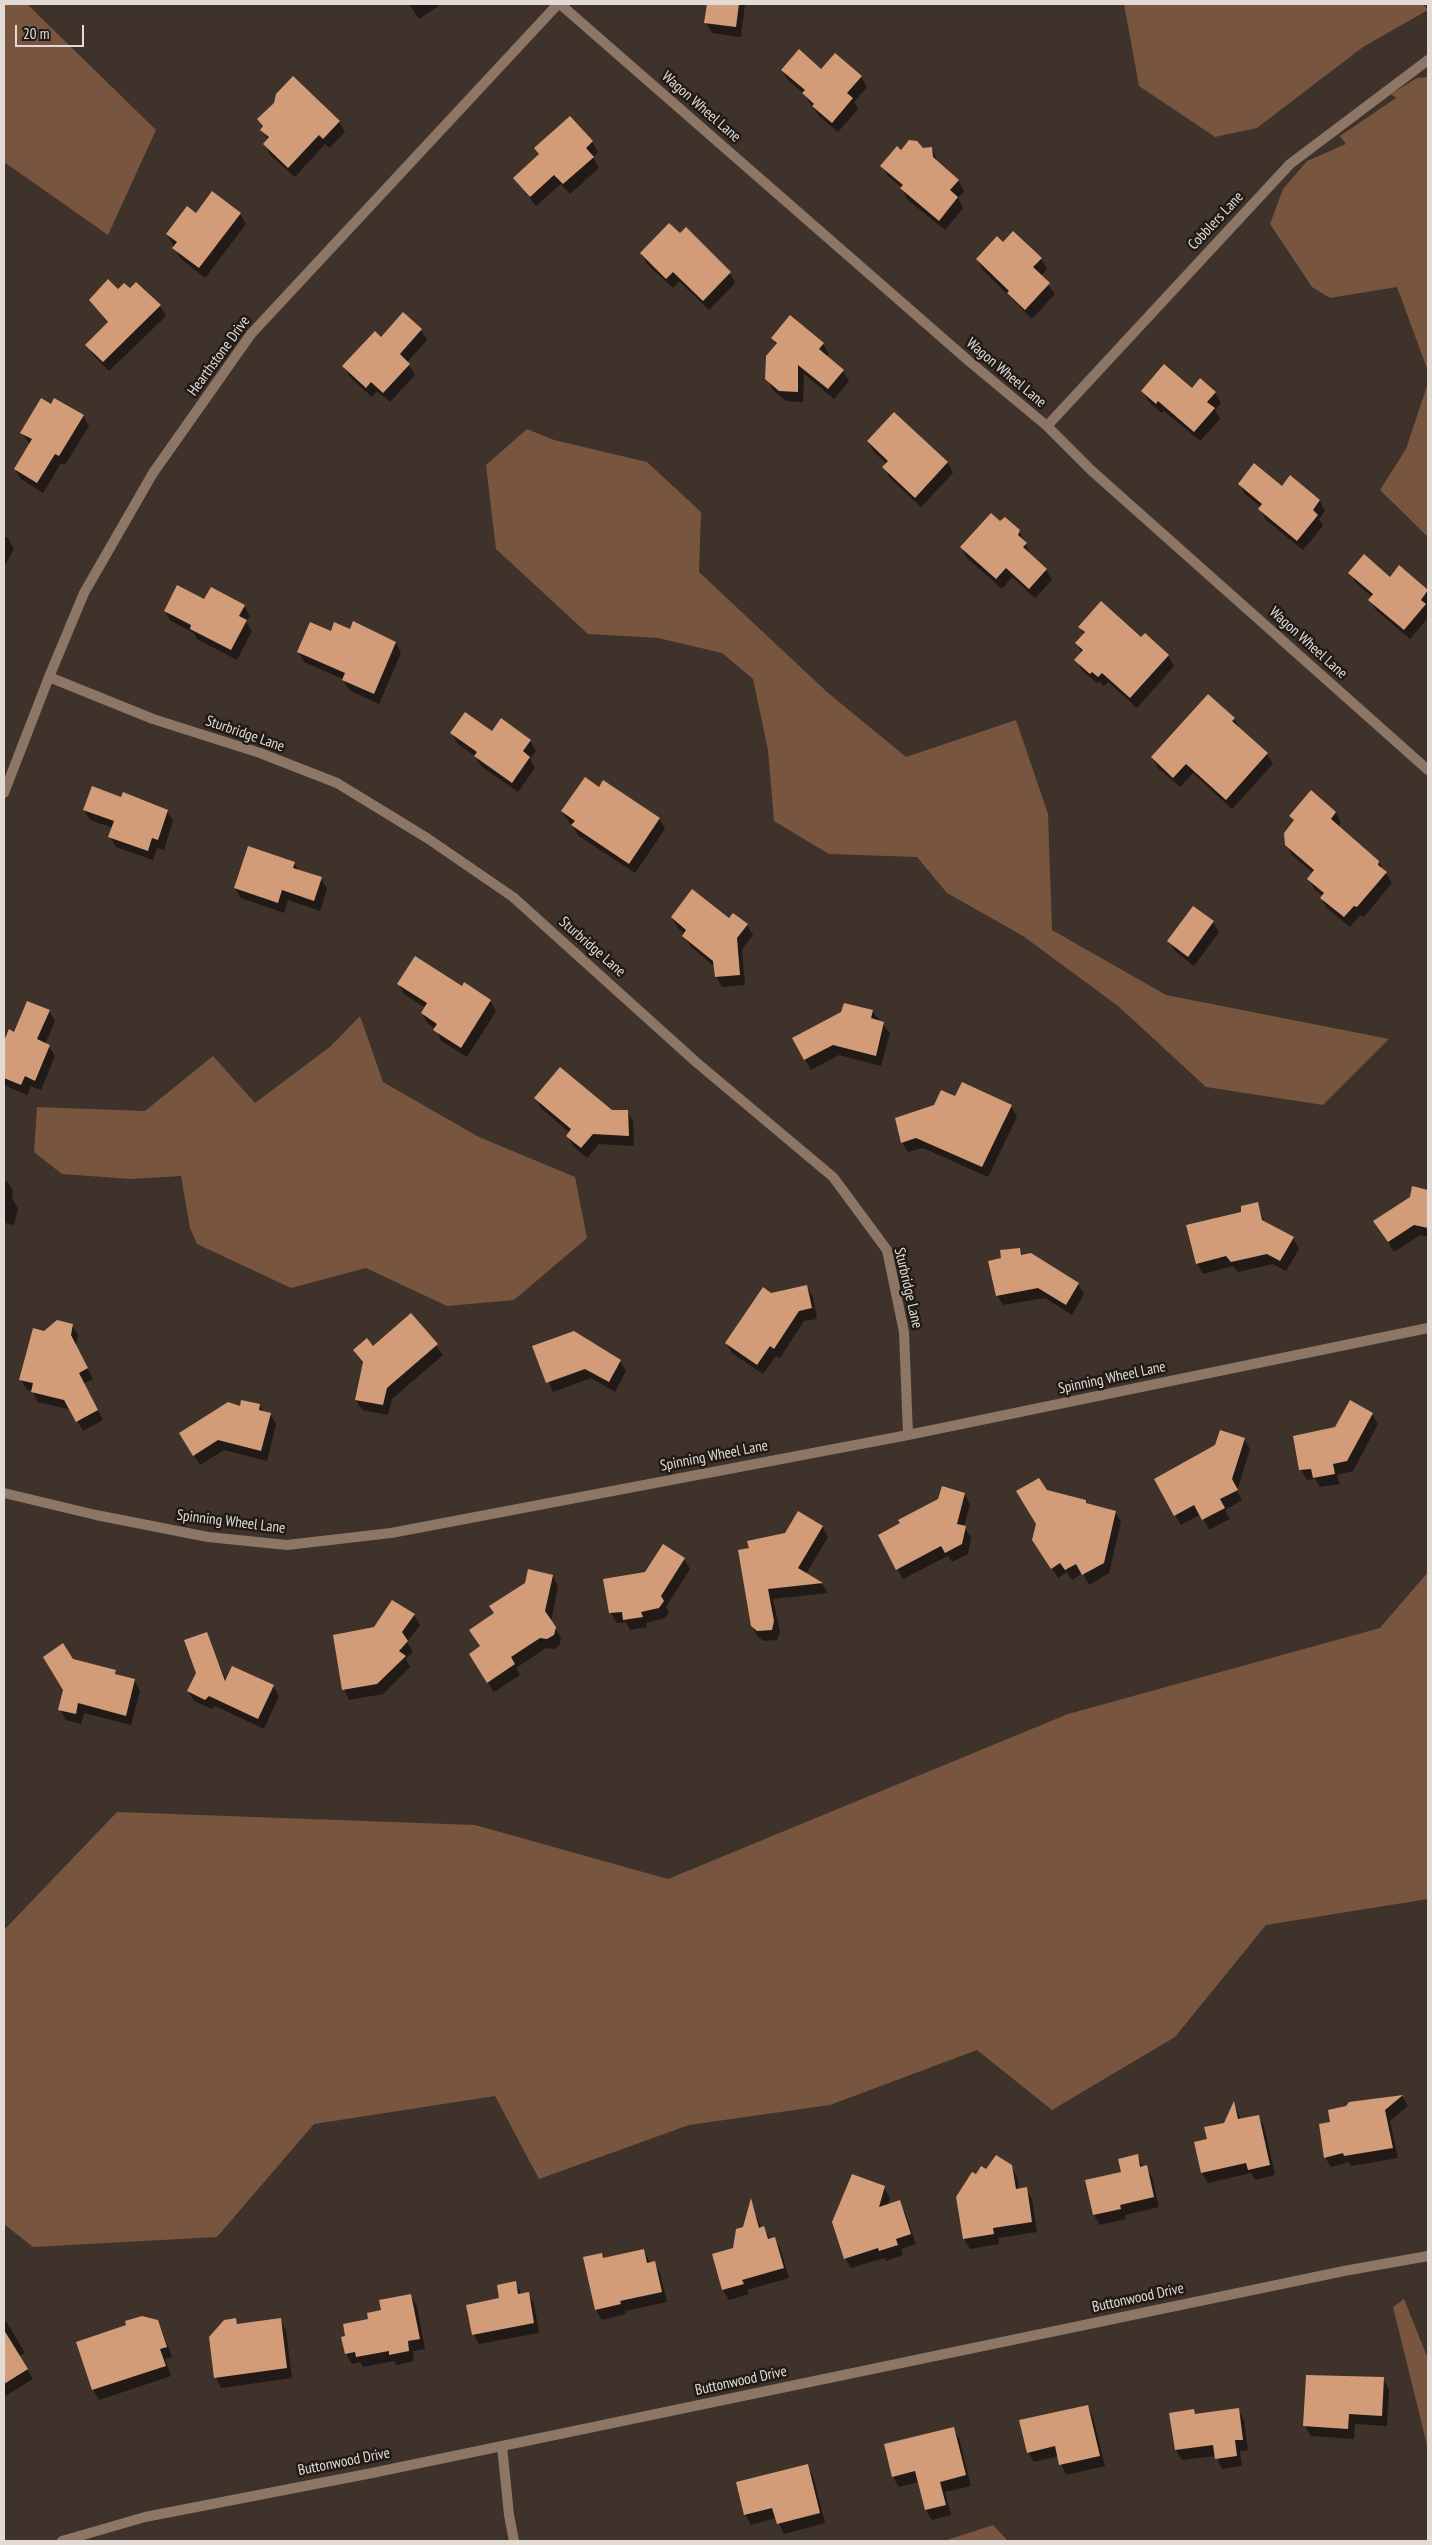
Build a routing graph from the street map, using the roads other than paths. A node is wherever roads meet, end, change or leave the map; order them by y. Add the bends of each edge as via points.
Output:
1 (559, 4) edge
2 (1428, 60) edge
3 (1047, 426) junction
4 (48, 677) junction
5 (1428, 770) edge
6 (4, 793) edge
7 (1428, 1328) edge
8 (908, 1435) junction
9 (4, 1493) edge
10 (1428, 2256) edge
11 (502, 2446) junction
12 (62, 2541) edge
13 (514, 2541) edge

1 - 3 street, Wagon Wheel Lane
1 - 4 street, Hearthstone Drive via 251,334 153,473 84,594
2 - 3 street, Cobblers Lane via 1290,164
3 - 5 street, Wagon Wheel Lane via 1092,471
4 - 6 street, Hearthstone Drive
4 - 8 street, Sturbridge Lane via 152,719 260,753 337,783 428,838 513,897 696,1062 833,1177 887,1250 904,1332
7 - 8 street, Spinning Wheel Lane
8 - 9 street, Spinning Wheel Lane via 391,1533 287,1544 208,1537 96,1516
10 - 11 street, Buttonwood Drive via 1344,2270
11 - 12 street, Buttonwood Drive via 145,2517
11 - 13 street

